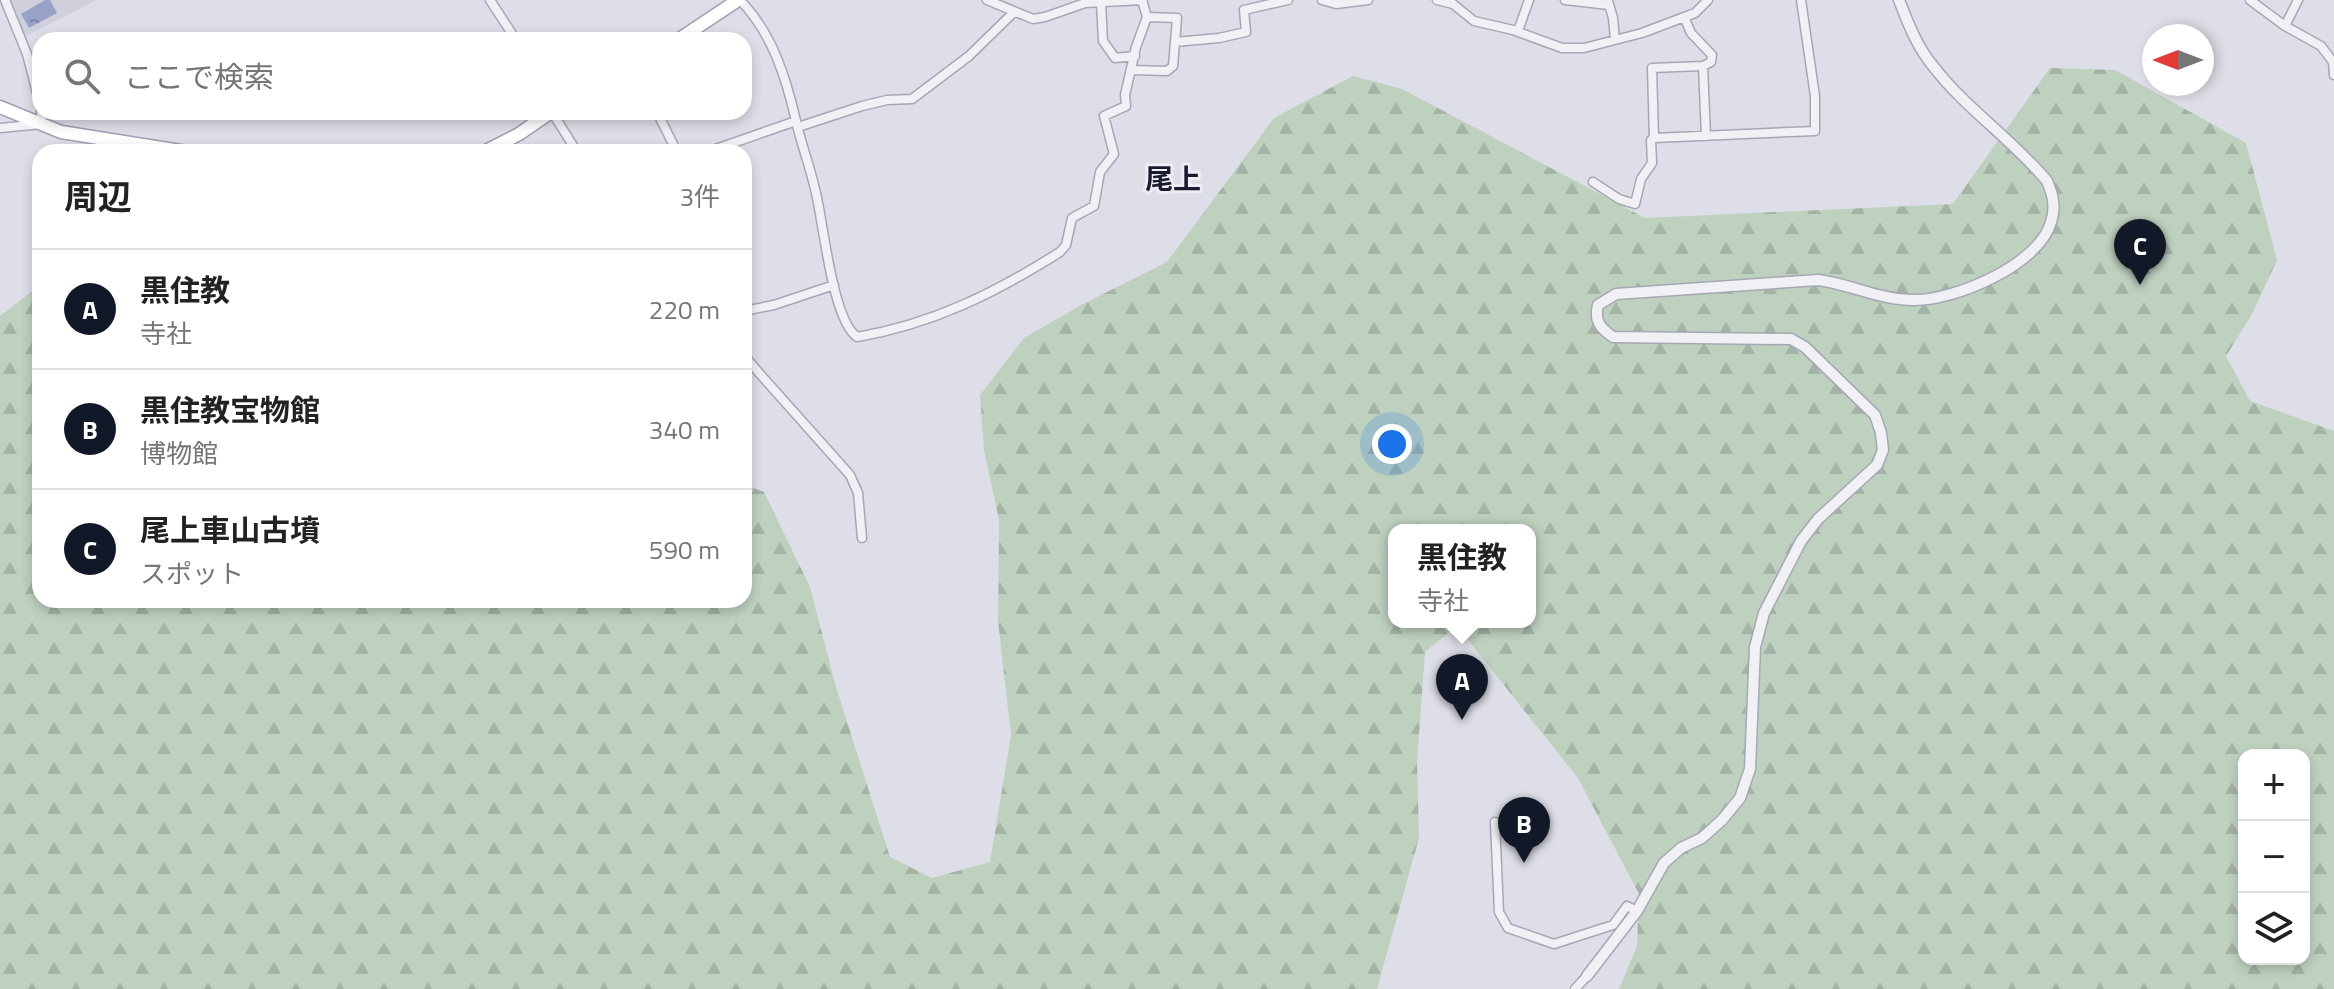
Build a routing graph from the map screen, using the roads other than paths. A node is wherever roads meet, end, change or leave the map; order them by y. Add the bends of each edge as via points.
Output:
1 (5, 0) edge
2 (490, 0) edge
3 (739, 0) edge
4 (987, 0) edge
5 (1140, 0) edge
6 (1288, 0) edge
7 (1322, 0) edge
8 (1368, 0) edge
9 (1437, 0) edge
10 (1529, 0) edge
11 (1565, 0) edge
12 (1708, 0) edge
13 (1801, 0) edge
14 (1899, 0) edge
15 (2250, 0) edge
16 (2298, 0) edge
17 (1608, 2) edge
18 (1101, 3) junction
19 (1014, 12) junction
20 (1147, 17) junction
21 (1684, 17) junction
22 (2285, 26) junction
23 (1518, 31) junction
24 (511, 32) edge
25 (691, 32) edge
26 (1615, 40) junction
27 (1175, 42) junction
28 (1135, 56) junction
29 (2333, 62) edge
30 (1703, 66) junction
31 (1132, 70) junction
32 (32, 74) edge
33 (2334, 75) edge
34 (0, 107) edge
35 (32, 116) edge
36 (33, 120) edge
37 (44, 120) edge
38 (539, 120) edge
39 (556, 120) edge
40 (661, 120) edge
41 (797, 124) junction
42 (0, 128) edge
43 (1706, 136) junction
44 (1654, 138) junction
45 (137, 144) edge
46 (500, 144) edge
47 (572, 144) edge
48 (673, 144) edge
49 (733, 144) edge
50 (1593, 182) dead end
51 (834, 285) junction
52 (752, 309) edge
53 (752, 365) edge
54 (862, 538) dead end
55 (1495, 822) dead end
56 (1637, 911) junction
57 (1587, 976) joint
58 (1575, 989) edge

1 - 32 street
2 - 24 street
3 - 25 main road
3 - 41 street via 767,37
4 - 19 street
5 - 18 street
5 - 20 street
6 - 27 street via 1244,10 1246,32
7 - 8 street
9 - 23 street via 1453,4 1474,21
10 - 23 street
11 - 17 street
12 - 21 street
13 - 43 street via 1815,131
14 - 56 street via 1932,66 2047,181 2053,196 2051,224 2044,238 2009,267 1983,283 1933,299 1891,299 1818,280 1616,294 1598,305 1598,324 1613,337 1791,339 1875,415 1883,450 1877,465 1801,541 1764,613 1755,647 1750,769 1740,798 1702,838 1664,863
15 - 22 street
16 - 22 street
17 - 26 street
18 - 19 street via 1033,19
18 - 28 street via 1103,41 1115,58
19 - 41 street via 969,56 912,99 887,100
20 - 27 street via 1177,18
20 - 28 street
21 - 26 street
21 - 30 street via 1712,55
22 - 29 street via 2321,46
23 - 26 street via 1562,48
27 - 31 street via 1171,70
28 - 31 street
29 - 33 street
30 - 43 street
30 - 44 street via 1652,68
31 - 51 street via 1126,106 1104,116 1115,150 1100,172 1097,200 1089,211 1072,218 1060,252 991,294 936,317 857,337 844,320
34 - 35 main road
36 - 42 street
37 - 45 main road via 61,132
38 - 46 main road
39 - 47 street
40 - 48 street
41 - 49 street
41 - 51 street
43 - 44 street
44 - 50 street via 1652,163 1641,179 1635,204
51 - 52 street
53 - 54 street via 850,475 858,493
55 - 56 street via 1499,912 1508,928 1554,944 1613,925 1627,906
56 - 57 street
57 - 58 street

